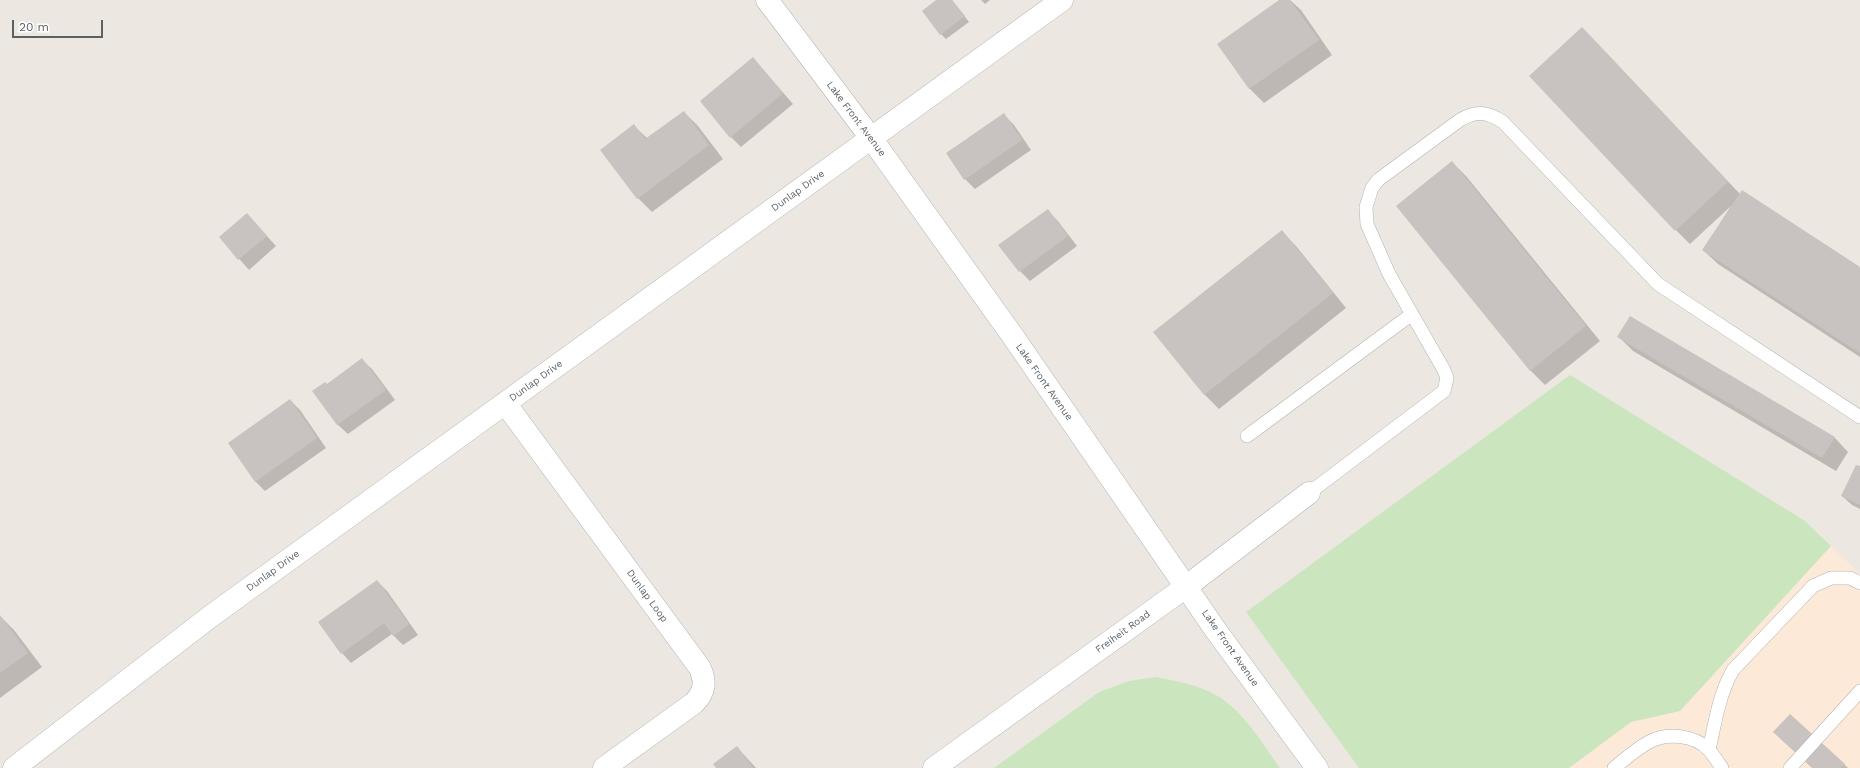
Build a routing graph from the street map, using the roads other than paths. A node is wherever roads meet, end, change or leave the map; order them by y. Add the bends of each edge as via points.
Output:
1 (767, 0) edge
2 (1062, 0) edge
3 (871, 138) junction
4 (1412, 314) junction
5 (505, 403) junction
6 (1860, 418) edge
7 (1247, 436) dead end
8 (1309, 493) joint
9 (1860, 583) edge
10 (1187, 586) junction
11 (1860, 691) edge
12 (1709, 750) junction
13 (14, 768) edge
14 (604, 768) edge
15 (934, 768) edge
16 (1317, 768) edge
17 (1614, 768) edge
18 (1722, 768) edge
19 (1790, 768) edge

1 - 3 street, Lake Front Avenue
2 - 3 street, Dunlap Drive
3 - 5 street, Dunlap Drive
3 - 10 street, Lake Front Avenue
4 - 6 lane via 1370,234 1366,216 1369,197 1378,180 1460,120 1482,112 1503,122 1658,284
4 - 7 lane
4 - 8 lane via 1444,370 1447,378 1444,391
5 - 13 street, Dunlap Drive via 211,616
5 - 14 street, Dunlap Loop via 700,668 704,677 704,688 694,703
8 - 10 street, Freiheit Road
9 - 12 lane via 1850,578 1831,578 1813,586 1733,670 1719,704
10 - 15 street, Freiheit Road
10 - 16 street, Lake Front Avenue via 1217,632
11 - 19 lane
12 - 17 lane via 1687,737 1662,738 1645,745
12 - 18 lane

